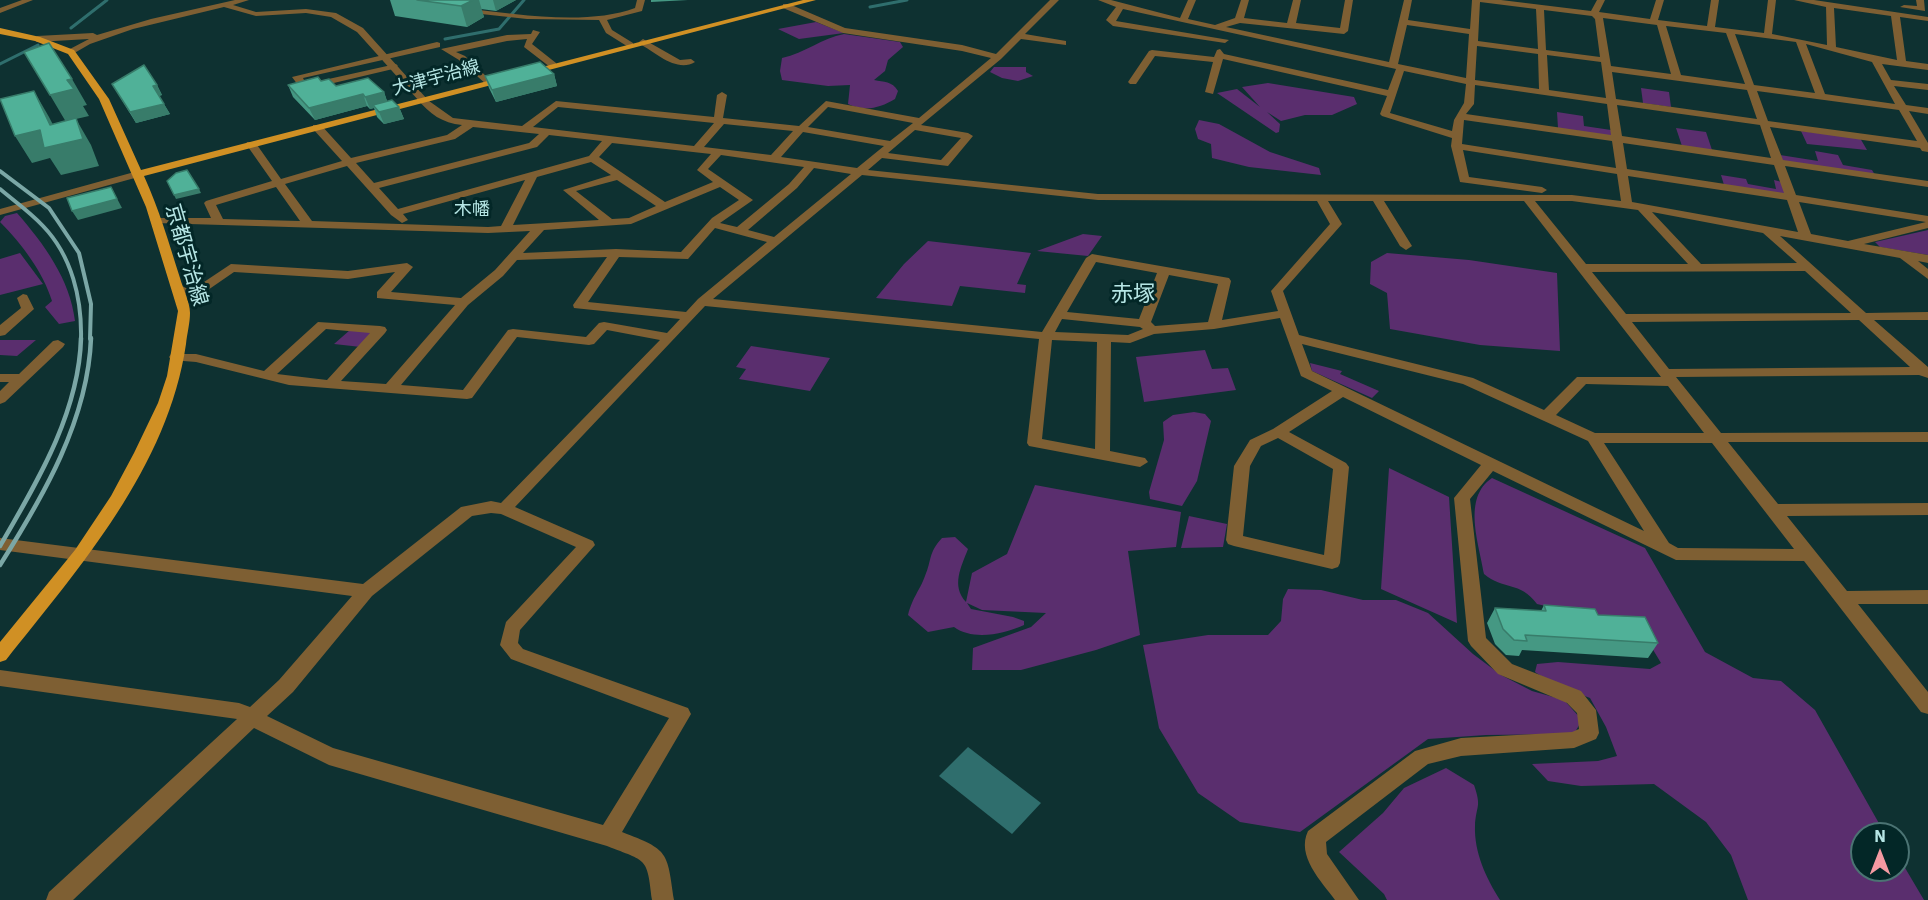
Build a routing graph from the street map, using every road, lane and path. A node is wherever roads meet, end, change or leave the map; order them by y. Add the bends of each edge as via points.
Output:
1 (28, 0) edge
2 (245, 0) edge
3 (641, 0) edge
4 (812, 0) edge
5 (1055, 0) edge
6 (1102, 0) edge
7 (1146, 0) edge
8 (1192, 0) edge
9 (1245, 0) edge
10 (1297, 0) edge
11 (1349, 0) edge
12 (1408, 0) edge
13 (1476, 0) edge
14 (1482, 0) edge
15 (1601, 0) edge
16 (1660, 0) edge
17 (1715, 0) edge
18 (1772, 0) edge
19 (1798, 0) edge
20 (1865, 0) edge
21 (1920, 0) edge
22 (224, 5) junction
23 (1122, 5) junction
24 (1537, 5) edge
25 (1830, 5) junction
26 (786, 6) junction
27 (449, 8) dead end
28 (1139, 10) junction
29 (0, 11) edge
30 (1594, 14) junction
31 (1895, 14) junction
32 (544, 17) junction
33 (602, 17) junction
34 (1239, 20) junction
35 (1928, 20) edge
36 (1183, 21) junction
37 (1403, 22) junction
38 (1657, 22) junction
39 (1291, 25) junction
40 (1215, 28) junction
41 (1315, 28) junction
42 (1711, 29) junction
43 (0, 31) edge
44 (1234, 32) junction
45 (1474, 32) junction
46 (1730, 32) junction
47 (108, 34) junction
48 (533, 36) junction
49 (1019, 36) junction
50 (1768, 36) junction
51 (37, 39) junction
52 (1225, 40) junction
53 (1800, 40) junction
54 (643, 42) junction
55 (1063, 43) dead end
56 (1473, 43) junction
57 (630, 45) junction
58 (1832, 49) junction
59 (447, 51) junction
60 (71, 52) junction
61 (1542, 52) junction
62 (383, 56) junction
63 (998, 57) junction
64 (1218, 57) junction
65 (1302, 57) junction
66 (1875, 60) junction
67 (691, 62) dead end
68 (1605, 64) junction
69 (1902, 64) junction
70 (553, 65) junction
71 (393, 66) junction
72 (1397, 66) junction
73 (1928, 67) edge
74 (1677, 78) junction
75 (487, 82) junction
76 (1133, 82) dead end
77 (1471, 82) junction
78 (1886, 82) junction
79 (1750, 87) junction
80 (1928, 87) edge
81 (1544, 92) junction
82 (1210, 93) dead end
83 (1392, 94) junction
84 (722, 95) dead end
85 (1821, 97) junction
86 (422, 99) junction
87 (1611, 102) junction
88 (1901, 107) junction
89 (1928, 111) edge
90 (1462, 116) junction
91 (720, 121) junction
92 (1763, 122) junction
93 (470, 124) junction
94 (916, 124) junction
95 (317, 127) junction
96 (801, 129) junction
97 (524, 130) junction
98 (546, 133) junction
99 (1616, 139) junction
100 (609, 140) junction
101 (1456, 141) junction
102 (251, 144) junction
103 (892, 145) junction
104 (1927, 147) edge
105 (697, 149) junction
106 (718, 152) junction
107 (881, 154) junction
108 (594, 158) junction
109 (773, 159) junction
110 (349, 162) junction
111 (1778, 162) junction
112 (811, 165) junction
113 (861, 172) junction
114 (1622, 172) junction
115 (138, 174) junction
116 (533, 175) junction
117 (619, 176) junction
118 (280, 182) junction
119 (718, 183) junction
120 (1928, 184) edge
121 (371, 187) junction
122 (1321, 198) junction
123 (1377, 198) junction
124 (1527, 198) junction
125 (1557, 198) junction
126 (1791, 198) junction
127 (1627, 206) junction
128 (664, 207) junction
129 (1641, 207) junction
130 (0, 212) edge
131 (395, 213) junction
132 (156, 219) junction
133 (1928, 219) edge
134 (218, 220) junction
135 (609, 222) junction
136 (307, 223) junction
137 (712, 224) junction
138 (1928, 225) edge
139 (540, 226) junction
140 (408, 227) junction
141 (506, 228) junction
142 (741, 230) junction
143 (1767, 230) junction
144 (1806, 237) junction
145 (776, 241) junction
146 (1846, 244) junction
147 (1406, 246) dead end
148 (616, 253) junction
149 (1904, 255) junction
150 (514, 257) junction
151 (1928, 259) edge
152 (1807, 267) junction
153 (1582, 268) junction
154 (1698, 268) junction
155 (1165, 269) junction
156 (1928, 274) edge
157 (178, 291) junction
158 (23, 298) dead end
159 (464, 302) junction
160 (702, 302) junction
161 (1284, 314) junction
162 (1060, 315) junction
163 (690, 316) junction
164 (1862, 316) junction
165 (1928, 316) edge
166 (1621, 318) junction
167 (1214, 325) junction
168 (1148, 326) junction
169 (0, 332) edge
170 (1046, 336) junction
171 (1292, 337) junction
172 (670, 338) junction
173 (1104, 338) junction
174 (58, 344) dead end
175 (176, 357) junction
176 (1926, 373) edge
177 (266, 376) junction
178 (1668, 377) junction
179 (0, 378) edge
180 (22, 378) junction
181 (328, 386) junction
182 (390, 389) junction
183 (1342, 391) junction
184 (0, 399) edge
185 (1546, 417) junction
186 (1278, 432) junction
187 (1928, 437) edge
188 (1593, 438) junction
189 (1716, 438) junction
190 (1102, 455) junction
191 (1140, 462) dead end
192 (1490, 465) junction
193 (504, 509) junction
194 (1928, 509) edge
195 (1773, 510) junction
196 (0, 544) edge
197 (1662, 546) junction
198 (81, 554) junction
199 (1808, 555) junction
200 (366, 591) junction
201 (1928, 597) edge
202 (1842, 598) junction
203 (0, 655) edge
204 (0, 678) edge
205 (1925, 699) edge
206 (253, 718) junction
207 (608, 836) junction
208 (57, 900) edge
209 (663, 900) edge
210 (1348, 900) edge

1 - 29 street
2 - 22 street
3 - 33 street via 639,9 630,15
4 - 26 main road, 大津宇治線
5 - 49 street
6 - 23 street
7 - 28 street
8 - 36 street
9 - 34 street
10 - 39 street
11 - 41 street via 1344,31
12 - 37 street
13 - 45 street
14 - 24 street
15 - 30 street
16 - 38 street
17 - 42 street
18 - 50 street
19 - 25 street
20 - 21 street via 1922,9
22 - 47 street
22 - 62 street via 256,14 310,11 333,15 360,30
23 - 28 street
23 - 52 street via 1110,20 1113,23
24 - 30 street
24 - 61 street
25 - 31 street
25 - 58 street
26 - 54 main road, 大津宇治線
26 - 63 street via 843,30
27 - 32 street via 506,17
28 - 36 street
30 - 38 street
30 - 68 street via 1599,18
31 - 35 street
31 - 69 street
32 - 33 street
32 - 48 street
33 - 57 street via 609,32
34 - 39 street
34 - 40 street
36 - 40 street
37 - 45 street
37 - 72 street
38 - 42 street
38 - 74 street
39 - 41 street
40 - 44 street
41 - 65 street
42 - 46 street
43 - 51 main road
44 - 52 street
44 - 65 street
45 - 56 street
46 - 50 street
46 - 79 street
47 - 51 street
47 - 60 street
48 - 59 street
48 - 70 street via 528,45
49 - 55 street
49 - 63 street
50 - 53 street
51 - 60 main road
52 - 64 street
53 - 58 street
53 - 85 street
54 - 57 main road, 大津宇治線
54 - 67 street via 678,63
56 - 61 street
56 - 77 street
57 - 70 main road, 大津宇治線
58 - 66 street
59 - 62 street via 435,43
59 - 75 street via 462,58
60 - 115 main road, 京都宇治線 via 104,99
61 - 68 street
61 - 81 street
62 - 71 street
62 - 71 street via 297,77 304,87
63 - 94 street
64 - 65 street
64 - 76 street via 1152,53
64 - 82 street
65 - 72 street
65 - 83 street
66 - 69 street
66 - 78 street
68 - 74 street
68 - 87 street
69 - 73 street
70 - 75 main road, 大津宇治線
71 - 86 street
72 - 77 street
72 - 83 street
74 - 79 street
75 - 86 main road, 大津宇治線
77 - 81 street
77 - 90 street
78 - 80 street
78 - 88 street
79 - 85 street
79 - 92 street
81 - 87 street
83 - 101 street via 1385,114
84 - 91 street
85 - 88 street
86 - 93 street via 451,121
86 - 95 main road, 大津宇治線
87 - 92 street
87 - 99 street
88 - 89 street
88 - 104 street
90 - 99 street
90 - 101 street
91 - 96 street
91 - 97 street via 556,104
91 - 105 street
92 - 104 street
92 - 111 street
93 - 97 street
93 - 110 street via 451,137
94 - 96 street via 826,104
94 - 103 street
94 - 107 street via 968,136 944,164
95 - 102 main road, 大津宇治線
95 - 110 street
96 - 103 street
96 - 109 street
97 - 98 street
98 - 100 street
98 - 121 street via 533,145
99 - 111 street
99 - 114 street
100 - 105 street
100 - 108 street
101 - 114 street
101 - 125 street via 1464,180 1550,191
102 - 115 main road, 大津宇治線
102 - 118 street
103 - 107 street
105 - 106 street
106 - 109 street
106 - 119 street via 702,171
107 - 113 street
108 - 116 street
108 - 117 street
109 - 112 street
110 - 118 street
110 - 121 street
111 - 120 street
111 - 126 street
112 - 113 street
112 - 142 street via 793,186
113 - 122 street via 1108,198
113 - 145 street
114 - 126 street
114 - 127 street
115 - 130 street
115 - 132 main road, 京都宇治線
116 - 131 street
116 - 141 street
117 - 128 street
117 - 135 street via 568,190
118 - 134 street via 210,203
118 - 136 street
119 - 128 street
119 - 137 street via 747,200
121 - 131 street
122 - 123 street
122 - 161 street via 1336,224 1277,291
123 - 124 street
123 - 147 street
124 - 125 street
124 - 153 street
125 - 127 street
126 - 133 street
126 - 144 street
127 - 129 street
128 - 135 street via 631,221
129 - 143 street
129 - 154 street
131 - 140 street
132 - 134 street
132 - 157 main road, 京都宇治線
134 - 136 street
135 - 139 street
136 - 140 street
137 - 142 street
137 - 148 street via 684,256
138 - 146 street
139 - 141 street
139 - 150 street
140 - 141 street
142 - 145 street
143 - 144 street
143 - 152 street
144 - 146 street
145 - 160 street
146 - 149 street
148 - 150 street
148 - 163 street via 579,304
149 - 151 street
149 - 156 street
150 - 159 street
152 - 154 street
152 - 164 street
153 - 154 street
153 - 166 street
155 - 162 street via 1092,258
155 - 167 street via 1225,281
155 - 168 street
157 - 159 street via 201,289 231,268 348,275 407,267 381,295
157 - 175 main road, 京都宇治線 via 184,311
158 - 169 street via 28,309
159 - 182 street
160 - 163 street
160 - 170 street
161 - 167 street
161 - 171 street
162 - 168 street
162 - 170 street
163 - 172 street
164 - 165 street
164 - 166 street
164 - 176 street
166 - 178 street
167 - 168 street
168 - 173 street via 1130,339
170 - 173 street
170 - 190 street via 1034,443
171 - 183 street via 1306,373
171 - 185 street via 1468,381
172 - 182 street via 604,326 589,341 513,333 467,395
172 - 193 street
173 - 190 street
174 - 180 street
175 - 177 street via 196,358
175 - 198 main road, 京都宇治線 via 165,403 142,453
176 - 178 street
177 - 181 street
177 - 181 street via 323,325 380,330
178 - 185 street via 1582,380
178 - 189 street
179 - 180 street
180 - 184 street
181 - 182 street
183 - 186 street
183 - 192 street
185 - 188 street
186 - 186 street via 1341,467 1332,564 1234,540 1242,466 1255,443
187 - 189 street
188 - 189 street
188 - 197 street
189 - 195 street
190 - 191 street
192 - 197 street
192 - 210 street via 1462,498 1478,641 1505,669 1574,698 1586,710 1589,733 1574,740 1461,747 1422,758 1315,838 1317,857
193 - 200 street via 467,511
193 - 207 street via 587,544 512,627 509,645 517,654 681,714
194 - 195 street
195 - 199 street
196 - 198 street
197 - 199 street via 1676,554
198 - 200 street
198 - 203 main road, 京都宇治線
199 - 202 street
200 - 206 street via 286,686
201 - 202 street
202 - 205 street
204 - 206 street via 239,711
206 - 207 street via 329,756
206 - 208 street
207 - 209 street via 646,850 658,862

